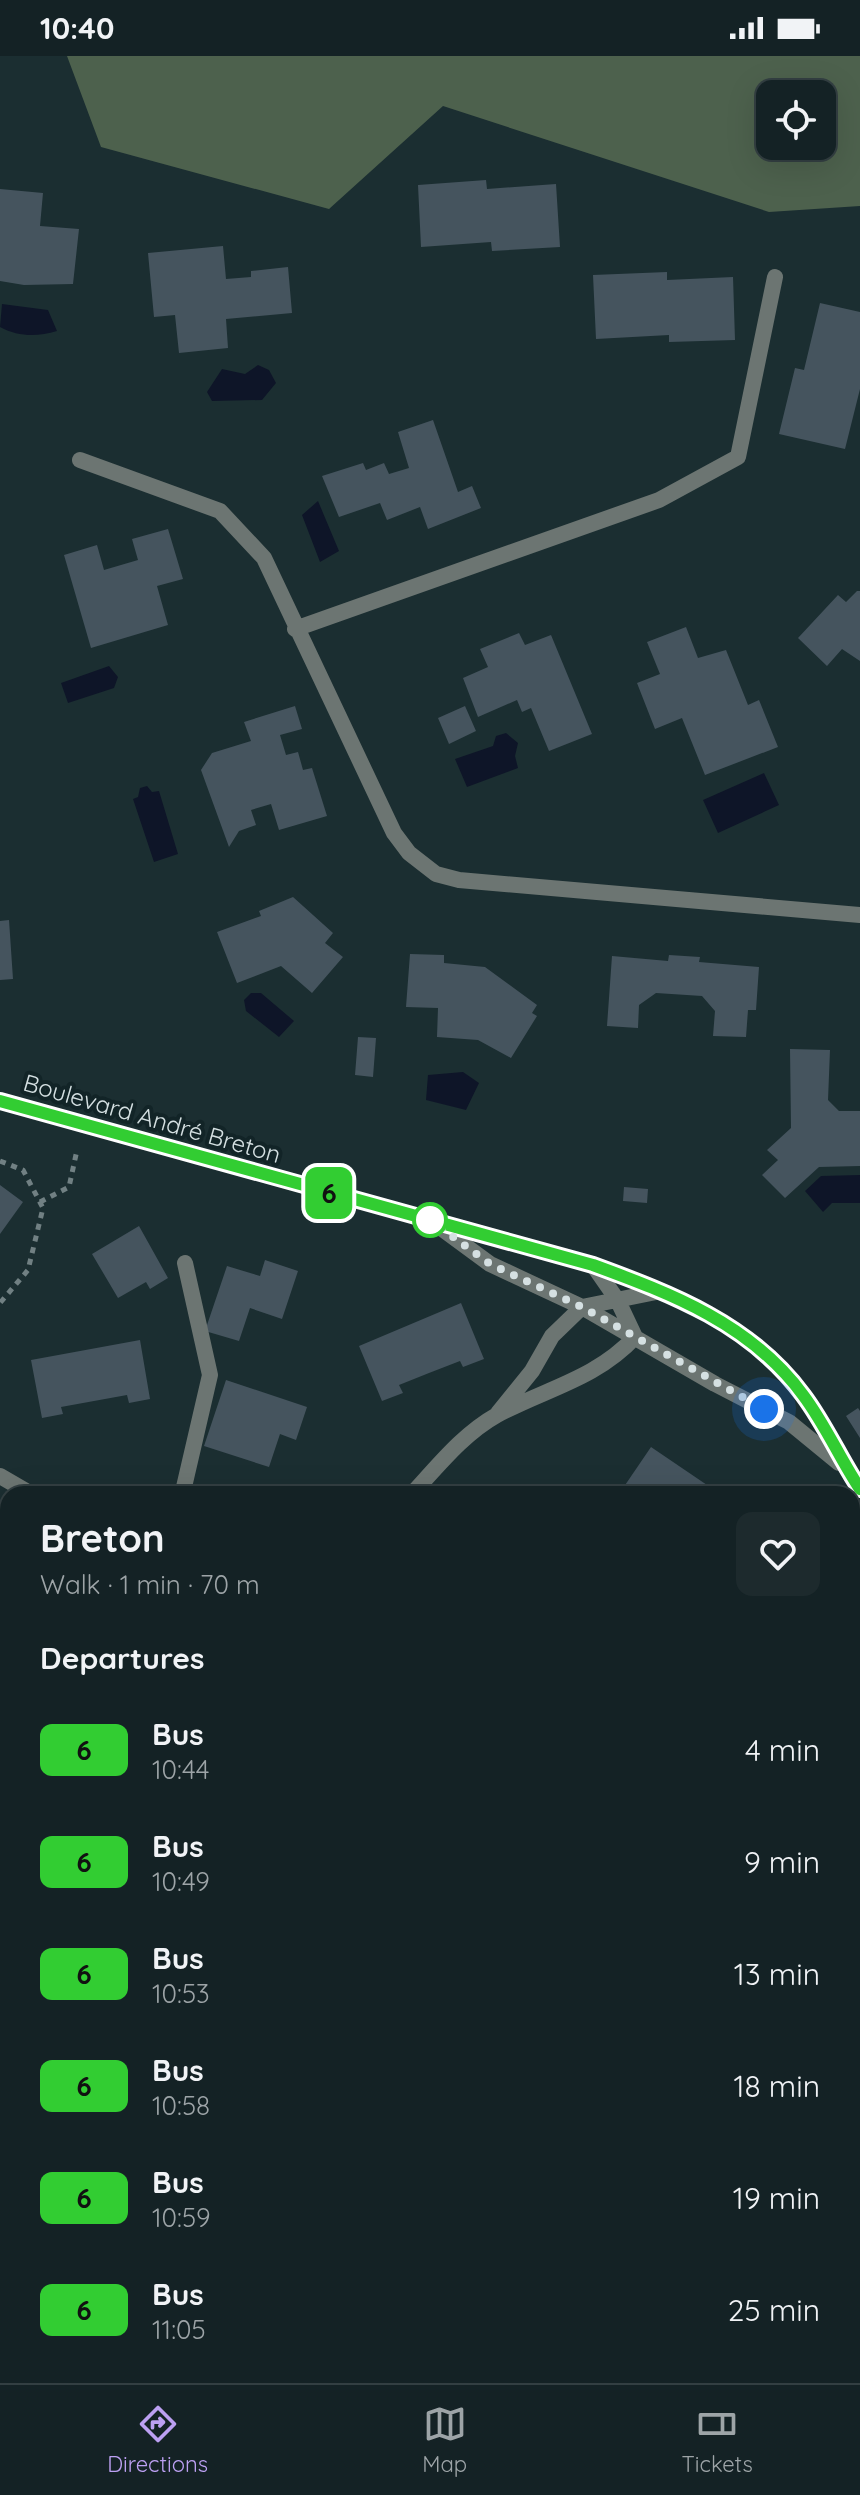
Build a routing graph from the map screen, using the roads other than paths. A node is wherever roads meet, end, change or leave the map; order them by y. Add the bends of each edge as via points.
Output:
1 (775, 277) dead end
2 (80, 460) dead end
3 (295, 629) junction
4 (860, 915) edge
5 (0, 1101) edge
6 (430, 1220) junction
7 (185, 1263) dead end
8 (593, 1265) junction
9 (662, 1290) junction
10 (618, 1301) junction
11 (582, 1307) junction
12 (635, 1337) junction
13 (496, 1416) junction
14 (846, 1469) junction
15 (184, 1486) edge
16 (419, 1486) edge
17 (858, 1486) edge

1 - 3 street via 738,457 659,500
2 - 3 street via 220,511 264,558
3 - 4 street via 394,833 436,874 513,886
5 - 6 street, Boulevard André Breton
6 - 8 street, Boulevard André Breton
6 - 11 street, Boulevard André Breton via 490,1264
7 - 15 street via 210,1375
8 - 9 street, Boulevard André Breton
8 - 10 street
9 - 10 street
9 - 14 street, Boulevard André Breton via 750,1338 803,1394
10 - 11 street
10 - 12 street
11 - 12 street, Boulevard André Breton
11 - 13 street via 552,1336
12 - 13 street via 586,1377
12 - 14 street, Boulevard André Breton via 789,1422
13 - 16 street via 462,1440
14 - 17 street, Boulevard André Breton

